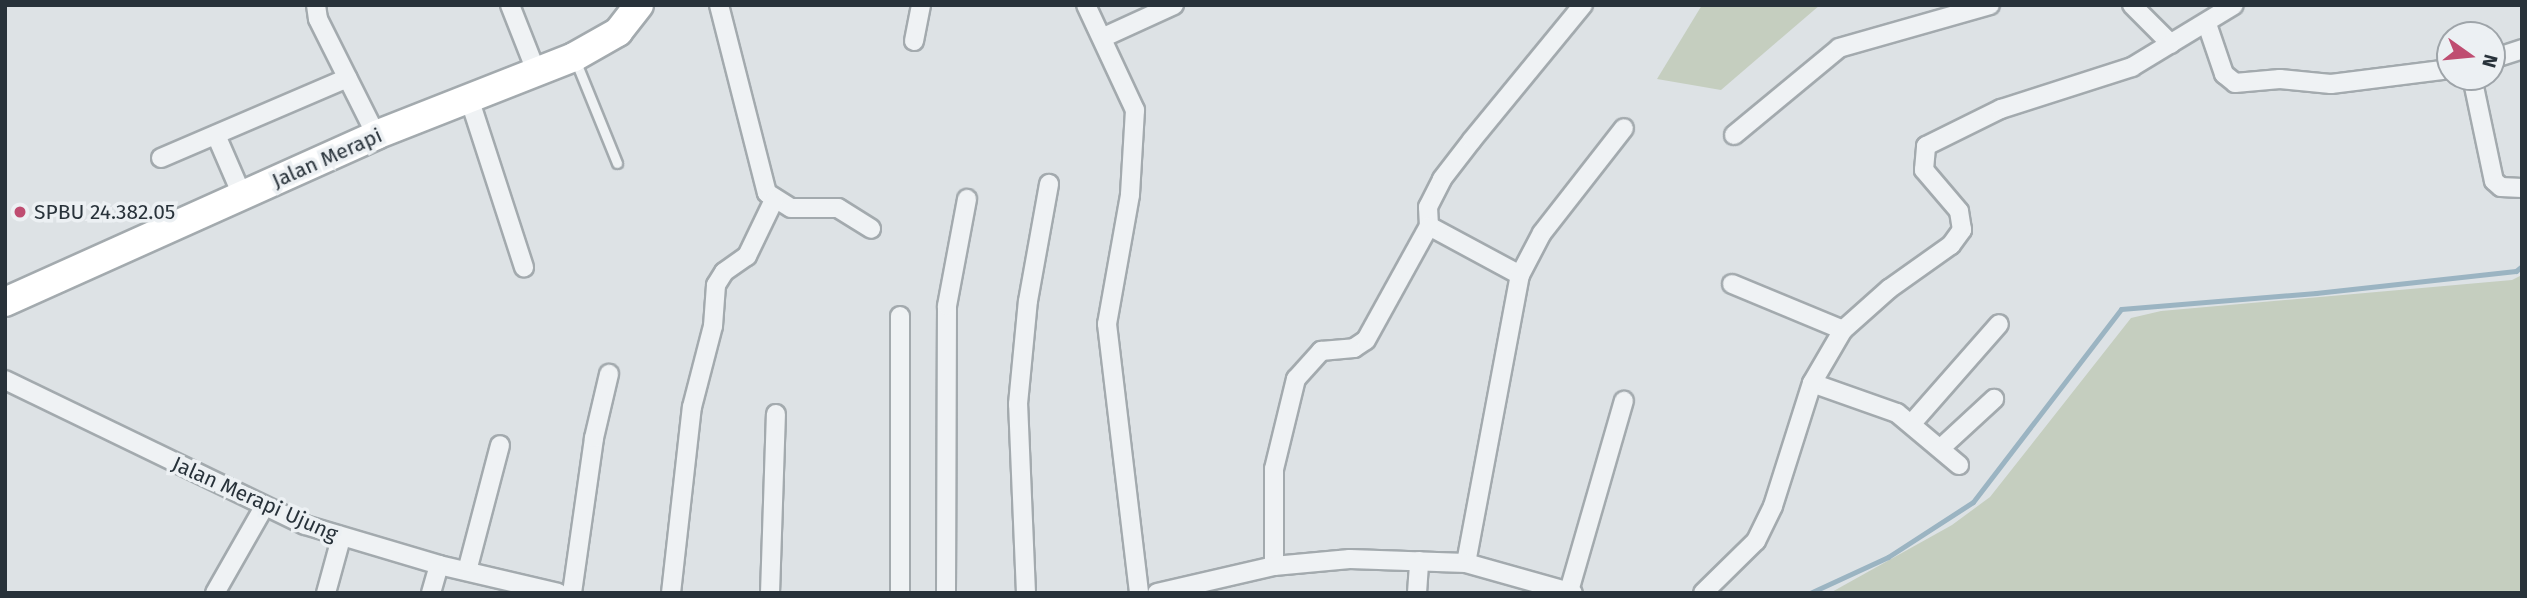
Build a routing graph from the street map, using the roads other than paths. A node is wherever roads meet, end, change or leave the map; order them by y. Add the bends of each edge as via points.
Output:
1 (316, 5) edge
2 (510, 5) edge
3 (639, 5) edge
4 (719, 5) edge
5 (921, 5) edge
6 (1086, 5) edge
7 (1174, 5) edge
8 (1990, 5) edge
9 (2132, 5) edge
10 (2234, 5) edge
11 (1966, 9) edge
12 (1575, 10) edge
13 (2207, 24) junction
14 (1104, 37) junction
15 (914, 41) dead end
16 (2171, 44) junction
17 (574, 57) junction
18 (2436, 71) edge
19 (536, 72) junction
20 (348, 78) junction
21 (2475, 91) edge
22 (470, 101) junction
23 (1624, 128) dead end
24 (216, 135) junction
25 (376, 135) junction
26 (1734, 135) dead end
27 (161, 159) dead end
28 (617, 163) dead end
29 (1049, 184) dead end
30 (2522, 188) edge
31 (242, 195) junction
32 (967, 199) dead end
33 (774, 200) junction
34 (1429, 226) junction
35 (871, 229) dead end
36 (524, 267) dead end
37 (1520, 275) junction
38 (1732, 284) dead end
39 (5, 302) edge
40 (900, 316) dead end
41 (1999, 324) dead end
42 (1843, 330) junction
43 (609, 374) dead end
44 (5, 380) edge
45 (1812, 383) junction
46 (1994, 399) dead end
47 (1624, 401) dead end
48 (776, 414) dead end
49 (1913, 422) junction
50 (500, 445) dead end
51 (1942, 447) junction
52 (1959, 465) dead end
53 (264, 507) junction
54 (341, 538) junction
55 (1419, 561) junction
56 (1466, 563) junction
57 (439, 565) junction
58 (1274, 566) junction
59 (467, 572) junction
60 (1530, 586) edge
61 (547, 592) edge
62 (1161, 592) edge
63 (1571, 592) edge
64 (215, 593) edge
65 (326, 593) edge
66 (431, 593) edge
67 (572, 593) edge
68 (671, 593) edge
69 (770, 593) edge
70 (900, 593) edge
71 (946, 593) edge
72 (1026, 593) edge
73 (1139, 593) edge
74 (1418, 593) edge
75 (1703, 593) edge

1 - 20 street via 318,19
2 - 19 street
3 - 17 main road, Jalan Merapi via 618,32
4 - 33 street via 764,183
5 - 15 street
6 - 14 street
7 - 14 street
8 - 11 street
9 - 16 street
10 - 13 street
11 - 26 street via 1839,48
12 - 34 street via 1442,179 1430,200
13 - 16 street
13 - 18 street via 2224,74 2235,83 2280,79 2331,85
14 - 73 street via 1135,110 1130,195 1107,324
16 - 42 street via 2132,67 2001,109 1932,140 1923,154 1924,170 1959,211 1962,230 1951,245 1889,289
17 - 19 main road, Jalan Merapi
17 - 28 lane
19 - 22 main road, Jalan Merapi
20 - 24 street
20 - 25 street
21 - 30 street via 2494,181 2501,187
22 - 25 main road, Jalan Merapi
22 - 36 street
23 - 37 street via 1542,233
24 - 27 street
24 - 31 street
25 - 31 main road, Jalan Merapi
29 - 72 street via 1028,301 1018,404
31 - 39 main road, Jalan Merapi
32 - 71 street via 947,306
33 - 35 street via 799,208 829,206
33 - 68 street via 752,249 724,272 716,285 713,326 692,407
34 - 37 street
34 - 58 street via 1366,340 1354,348 1321,351 1297,379 1273,469
37 - 56 street
38 - 42 street
40 - 70 street
41 - 49 street
42 - 45 street
43 - 67 street via 594,438
44 - 53 street, Jalan Merapi Ujung
45 - 49 street
45 - 75 street via 1773,506 1756,541
46 - 51 street
47 - 63 street
48 - 69 street
49 - 51 street
50 - 59 street
51 - 52 street
53 - 54 street, Jalan Merapi Ujung
53 - 64 street
54 - 57 street, Jalan Merapi Ujung
54 - 65 street
55 - 56 street
55 - 58 street via 1350,559
55 - 74 street
56 - 60 street
57 - 59 street, Jalan Merapi Ujung
57 - 66 street
58 - 62 street
59 - 61 street, Jalan Merapi Ujung
60 - 63 street

